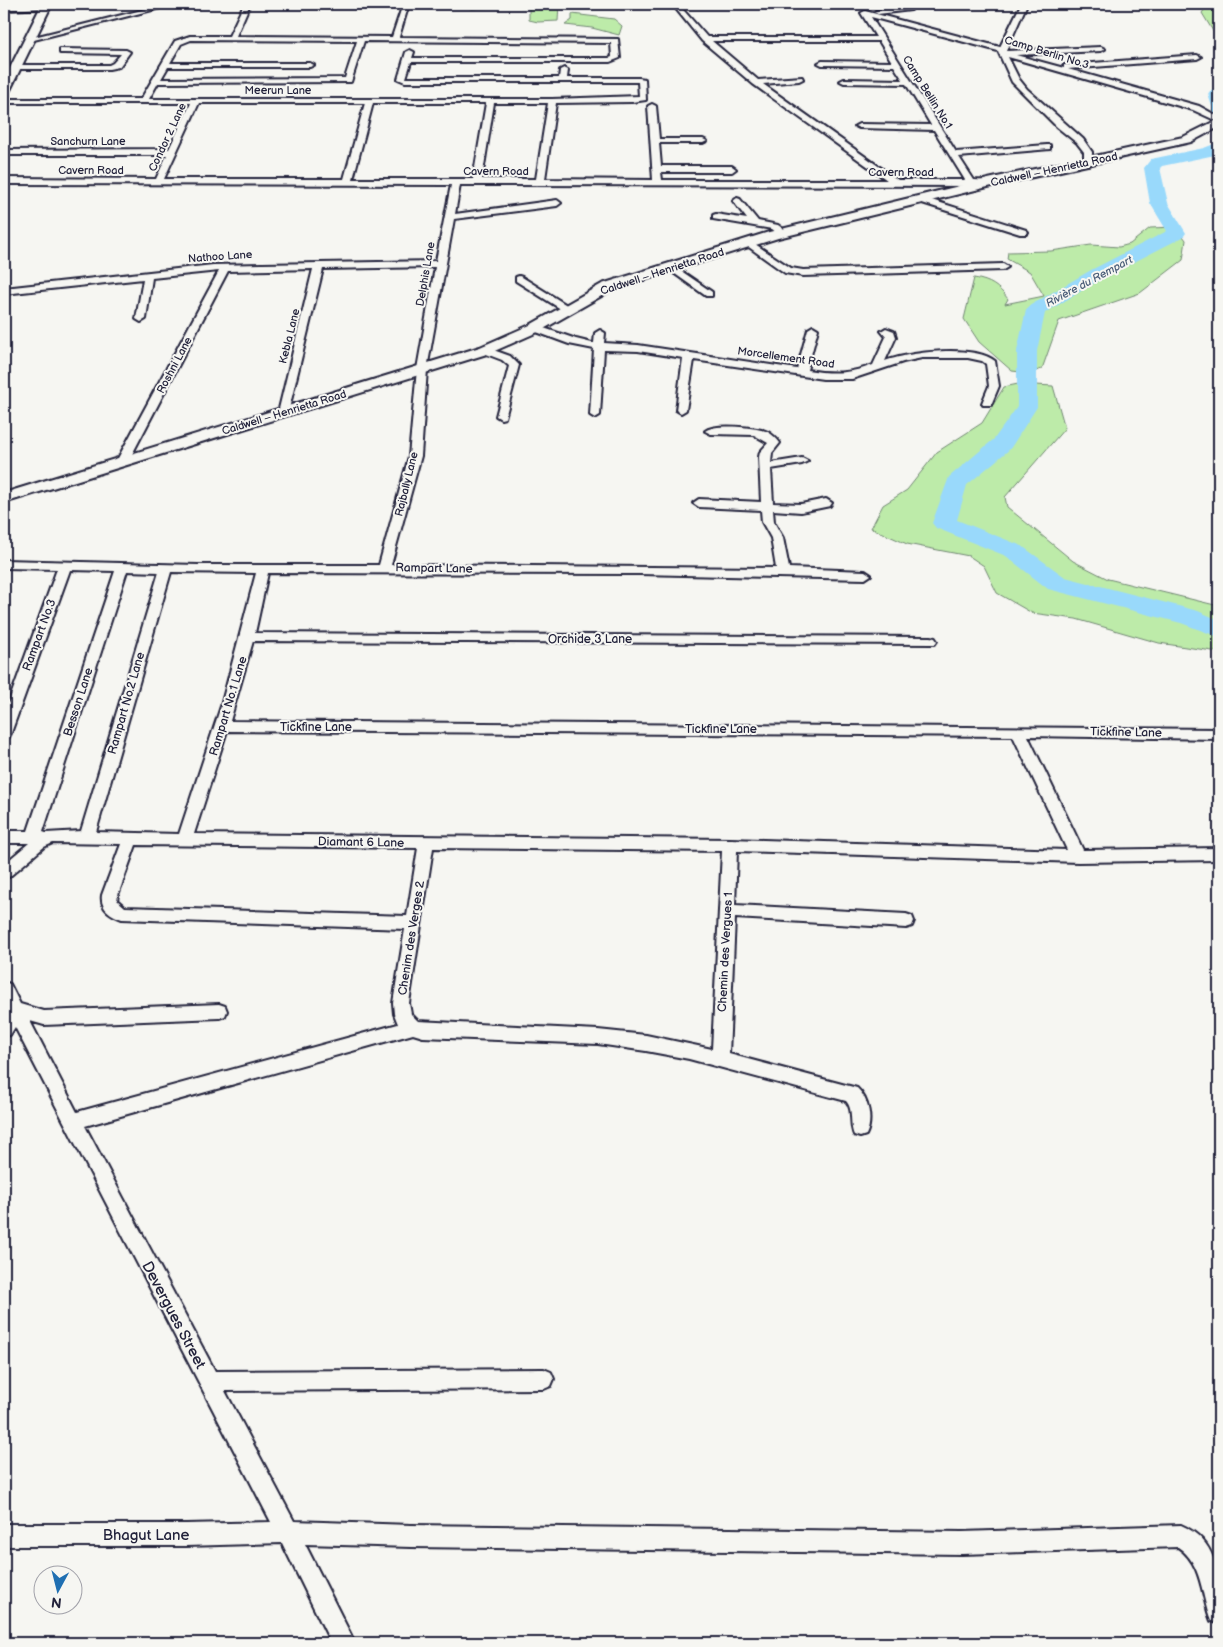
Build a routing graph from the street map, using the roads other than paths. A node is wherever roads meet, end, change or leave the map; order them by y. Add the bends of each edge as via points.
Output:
1 (173, 4) edge
2 (247, 4) edge
3 (406, 4) edge
4 (675, 4) edge
5 (867, 4) edge
6 (1024, 4) edge
7 (4, 8) edge
8 (46, 8) edge
9 (909, 9) dead end
10 (866, 13) junction
11 (4, 14) edge
12 (30, 39) junction
13 (231, 39) junction
14 (321, 39) junction
15 (361, 39) junction
16 (395, 39) junction
17 (706, 39) junction
18 (881, 39) junction
19 (413, 40) junction
20 (317, 48) dead end
21 (1101, 49) dead end
22 (495, 50) junction
23 (63, 51) dead end
24 (1002, 51) junction
25 (171, 57) junction
26 (1197, 57) dead end
27 (409, 60) junction
28 (564, 61) junction
29 (822, 63) dead end
30 (897, 64) junction
31 (166, 65) junction
32 (310, 65) junction
33 (16, 68) junction
34 (1055, 68) junction
35 (799, 79) dead end
36 (563, 80) junction
37 (156, 81) junction
38 (844, 81) dead end
39 (756, 82) junction
40 (908, 82) junction
41 (4, 88) edge
42 (301, 91) junction
43 (478, 91) junction
44 (4, 101) edge
45 (144, 101) junction
46 (196, 101) junction
47 (370, 101) junction
48 (490, 101) junction
49 (552, 101) junction
50 (652, 106) dead end
51 (1219, 121) edge
52 (859, 126) dead end
53 (936, 128) junction
54 (654, 141) junction
55 (703, 141) dead end
56 (1047, 147) dead end
57 (4, 152) edge
58 (173, 152) junction
59 (954, 155) junction
60 (1088, 162) junction
61 (656, 169) junction
62 (732, 169) dead end
63 (4, 181) edge
64 (159, 182) junction
65 (348, 182) junction
66 (456, 183) junction
67 (477, 183) junction
68 (540, 183) junction
69 (658, 183) junction
70 (896, 183) junction
71 (971, 183) junction
72 (988, 184) junction
73 (922, 200) junction
74 (737, 201) dead end
75 (557, 203) dead end
76 (449, 217) junction
77 (716, 217) dead end
78 (755, 224) junction
79 (1023, 232) dead end
80 (783, 233) junction
81 (749, 243) junction
82 (439, 264) junction
83 (319, 266) junction
84 (1003, 267) dead end
85 (225, 268) junction
86 (671, 268) junction
87 (148, 275) junction
88 (519, 279) dead end
89 (4, 291) edge
90 (709, 294) dead end
91 (568, 309) junction
92 (141, 319) dead end
93 (535, 328) junction
94 (813, 329) dead end
95 (886, 331) dead end
96 (600, 332) dead end
97 (599, 346) junction
98 (485, 350) junction
99 (689, 356) junction
100 (877, 367) junction
101 (422, 369) junction
102 (801, 374) junction
103 (988, 403) dead end
104 (681, 410) dead end
105 (283, 413) junction
106 (595, 415) dead end
107 (501, 416) dead end
108 (711, 431) dead end
109 (802, 461) dead end
110 (122, 462) junction
111 (765, 467) junction
112 (4, 498) edge
113 (699, 503) dead end
114 (826, 503) dead end
115 (766, 506) junction
116 (4, 564) edge
117 (65, 565) junction
118 (122, 567) junction
119 (166, 568) junction
120 (384, 568) junction
121 (264, 569) junction
122 (783, 572) junction
123 (865, 575) dead end
124 (249, 637) junction
125 (930, 641) dead end
126 (223, 726) junction
127 (1018, 731) junction
128 (4, 733) edge
129 (1219, 734) edge
130 (4, 837) edge
131 (34, 837) junction
132 (87, 837) junction
133 (51, 838) junction
134 (132, 839) junction
135 (185, 840) junction
136 (426, 843) junction
137 (730, 845) junction
138 (1219, 854) edge
139 (1078, 856) junction
140 (4, 873) edge
141 (727, 911) junction
142 (906, 921) dead end
143 (414, 923) junction
144 (4, 988) edge
145 (16, 1010) junction
146 (219, 1010) dead end
147 (413, 1027) junction
148 (4, 1030) edge
149 (720, 1059) junction
150 (73, 1122) junction
151 (860, 1129) dead end
152 (544, 1379) dead end
153 (209, 1381) junction
154 (288, 1532) junction
155 (4, 1535) edge
156 (1219, 1613) edge
157 (343, 1643) edge

1 - 12 street
2 - 13 street
3 - 16 street
4 - 17 street
5 - 10 street
6 - 24 street
7 - 8 street
8 - 11 street
8 - 12 main road
9 - 10 street
10 - 18 street, Camp Bellin No.1
10 - 24 street, Camp Berlin No.3
12 - 33 main road
13 - 14 street
13 - 25 street via 183,40
14 - 15 street
14 - 20 street
15 - 16 street
15 - 42 street via 348,80
16 - 19 street
17 - 18 street
17 - 39 street
18 - 30 street, Camp Bellin No.1
19 - 22 street
19 - 27 street
21 - 24 street
22 - 27 street
22 - 28 street
22 - 28 street via 615,41 614,59
23 - 33 street via 126,52 116,65 110,67
24 - 34 street, Camp Berlin No.3
24 - 60 street via 1015,80 1080,141 1088,152
25 - 31 street
25 - 32 street via 313,57
26 - 34 street
27 - 43 street via 402,79
28 - 36 street
29 - 30 street
30 - 40 street, Camp Bellin No.1
31 - 32 street
31 - 37 street
32 - 42 street
33 - 41 main road
34 - 51 street, Camp Berlin No.3 via 1196,108
35 - 39 street
36 - 43 street
36 - 49 street, Meerun Lane via 639,80 642,81 643,98
37 - 42 street
37 - 45 street
38 - 40 street
39 - 70 street
40 - 53 street, Camp Bellin No.1
42 - 46 street, Meerun Lane
42 - 47 street, Meerun Lane
43 - 47 street, Meerun Lane
43 - 48 street, Meerun Lane
44 - 45 street, Meerun Lane
45 - 46 street, Meerun Lane
46 - 58 street, Condor 2 Lane
47 - 65 street
48 - 49 street, Meerun Lane
48 - 67 street
49 - 68 street
50 - 54 street
51 - 60 main road, Caldwell – Henrietta Road via 1187,140
52 - 53 street
53 - 59 street, Camp Bellin No.1
54 - 55 street
54 - 61 street
56 - 59 street
57 - 58 street, Sanchurn Lane
58 - 64 street, Condor 2 Lane
59 - 71 street, Camp Bellin No.1
60 - 72 main road, Caldwell – Henrietta Road
61 - 62 street
61 - 69 street
63 - 64 street, Cavern Road
64 - 65 street, Cavern Road
65 - 66 street, Cavern Road
66 - 67 street, Cavern Road
66 - 76 street, Delphis Lane
67 - 68 street, Cavern Road
68 - 69 street, Cavern Road
69 - 70 street, Cavern Road
70 - 71 street, Cavern Road
71 - 72 street, Cavern Road
72 - 73 main road, Caldwell – Henrietta Road
73 - 79 street
73 - 80 main road, Caldwell – Henrietta Road
74 - 78 street
75 - 76 street
76 - 82 street, Delphis Lane
77 - 78 street
78 - 80 street via 776,227
80 - 81 main road, Caldwell – Henrietta Road
81 - 84 street via 788,270 803,273
81 - 86 main road, Caldwell – Henrietta Road
82 - 83 street, Nathoo Lane
82 - 101 street, Delphis Lane
83 - 85 street, Nathoo Lane
83 - 105 street, Kebla Lane
85 - 87 street, Nathoo Lane
85 - 110 street, Roshni Lane
86 - 90 street
86 - 91 main road, Caldwell – Henrietta Road via 608,287
87 - 89 street, Nathoo Lane
87 - 92 street
88 - 91 street
91 - 93 main road, Caldwell – Henrietta Road
93 - 97 street, Morcellement Road via 573,342
93 - 98 main road, Caldwell – Henrietta Road
94 - 102 street
95 - 100 street via 891,337
96 - 97 street
97 - 99 street, Morcellement Road
97 - 106 street
98 - 101 main road, Caldwell – Henrietta Road
98 - 107 street via 506,358 514,365
99 - 102 street, Morcellement Road
99 - 104 street
100 - 102 street, Morcellement Road via 844,377
100 - 103 street, Morcellement Road via 922,354 957,354 986,359 993,368 994,386
101 - 105 main road, Caldwell – Henrietta Road
101 - 120 street, Rajbally Lane via 415,456
105 - 110 main road, Caldwell – Henrietta Road
108 - 111 street via 750,431 772,439 773,446 766,452
109 - 111 street
110 - 112 main road, Caldwell – Henrietta Road
111 - 115 street
113 - 115 street
114 - 115 street via 801,508
115 - 122 street via 768,522 777,538
116 - 117 street, Rampart Lane
117 - 118 street, Rampart Lane
117 - 128 street, Rampart No.3
118 - 119 street, Rampart Lane
118 - 131 street, Besson Lane
119 - 121 street, Rampart Lane
119 - 132 street, Rampart No.2 Lane
120 - 121 street, Rampart Lane
120 - 122 street, Rampart Lane
121 - 124 street, Rampart No.1 Lane
122 - 123 street, Rampart Lane
124 - 125 street, Orchide 3 Lane
124 - 126 street, Rampart No.1 Lane
126 - 127 street, Tickfine Lane
126 - 135 street, Rampart No.1 Lane
127 - 129 street, Tickfine Lane
127 - 139 street
130 - 131 street
131 - 133 street
132 - 133 street, Diamant 6 Lane
132 - 134 street, Diamant 6 Lane
133 - 140 street, Diamant 6 Lane via 39,843
134 - 135 street, Diamant 6 Lane
134 - 143 street via 110,895 109,903 122,913
135 - 136 street, Diamant 6 Lane
136 - 137 street, Diamant 6 Lane
136 - 143 street, Chenim des Verges 2
137 - 139 street, Diamant 6 Lane
137 - 141 street, Chemin des Vergues 1
138 - 139 street, Diamant 6 Lane
141 - 142 street
141 - 149 street, Chemin des Vergues 1
143 - 147 street, Chenim des Verges 2 via 401,1013 404,1021
144 - 145 street, Devergues Street
145 - 146 street via 44,1018
145 - 148 street
145 - 150 street, Devergues Street
147 - 149 street via 598,1037 646,1043
147 - 150 street
149 - 151 street via 851,1094 859,1104
150 - 153 street, Devergues Street
152 - 153 street
153 - 154 street, Devergues Street
154 - 155 street, Bhagut Lane
154 - 156 street, Bhagut Lane via 962,1543 1181,1536 1193,1543 1203,1555
154 - 157 street, Devergues Street

